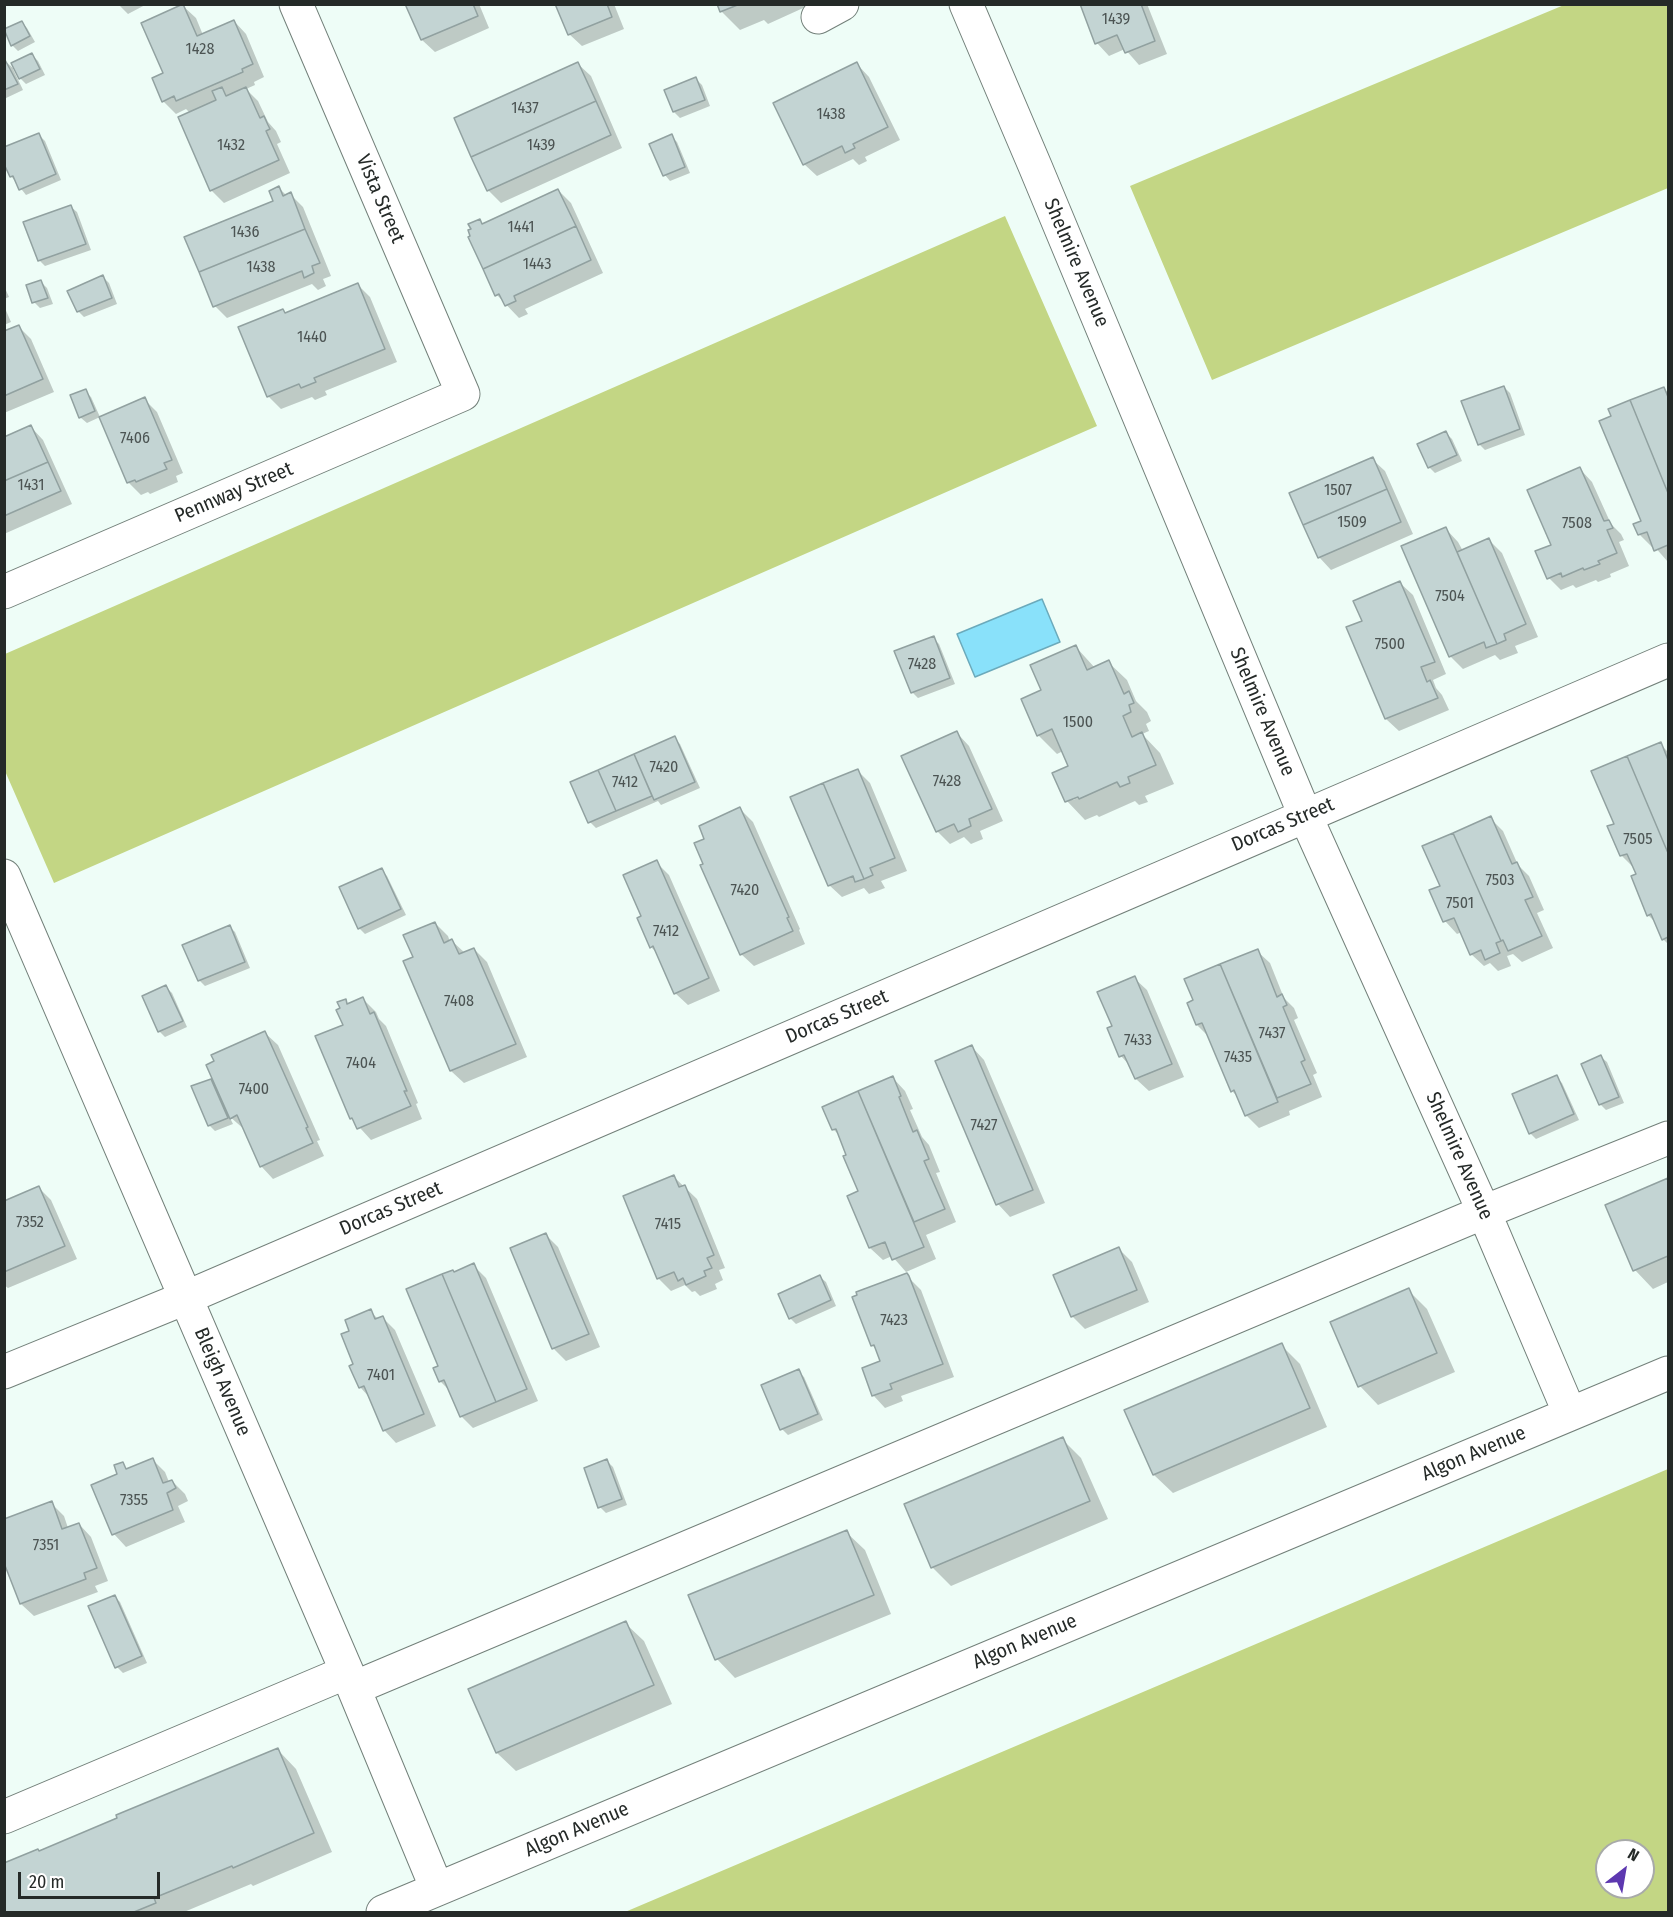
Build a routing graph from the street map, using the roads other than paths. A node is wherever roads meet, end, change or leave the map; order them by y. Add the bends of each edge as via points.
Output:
1 (296, 4) edge
2 (966, 4) edge
3 (463, 394) joint
4 (4, 592) edge
5 (1668, 660) edge
6 (1305, 815) junction
7 (4, 876) edge
8 (1668, 1138) edge
9 (1484, 1212) junction
10 (185, 1298) junction
11 (4, 1372) edge
12 (1668, 1373) edge
13 (1570, 1414) junction
14 (350, 1680) junction
15 (4, 1817) edge
16 (437, 1889) junction
17 (383, 1912) edge

1 - 3 street, Vista Street
2 - 6 street, Shelmire Avenue
3 - 4 street, Pennway Street
5 - 6 street, Dorcas Street
6 - 9 street, Shelmire Avenue
6 - 10 street, Dorcas Street
7 - 10 street, Bleigh Avenue
8 - 9 street
9 - 13 street, Shelmire Avenue
9 - 14 street
10 - 11 street, Dorcas Street
10 - 14 street, Bleigh Avenue
12 - 13 street, Algon Avenue
13 - 16 street, Algon Avenue
14 - 15 street
14 - 16 street, Bleigh Avenue
16 - 17 street, Algon Avenue

